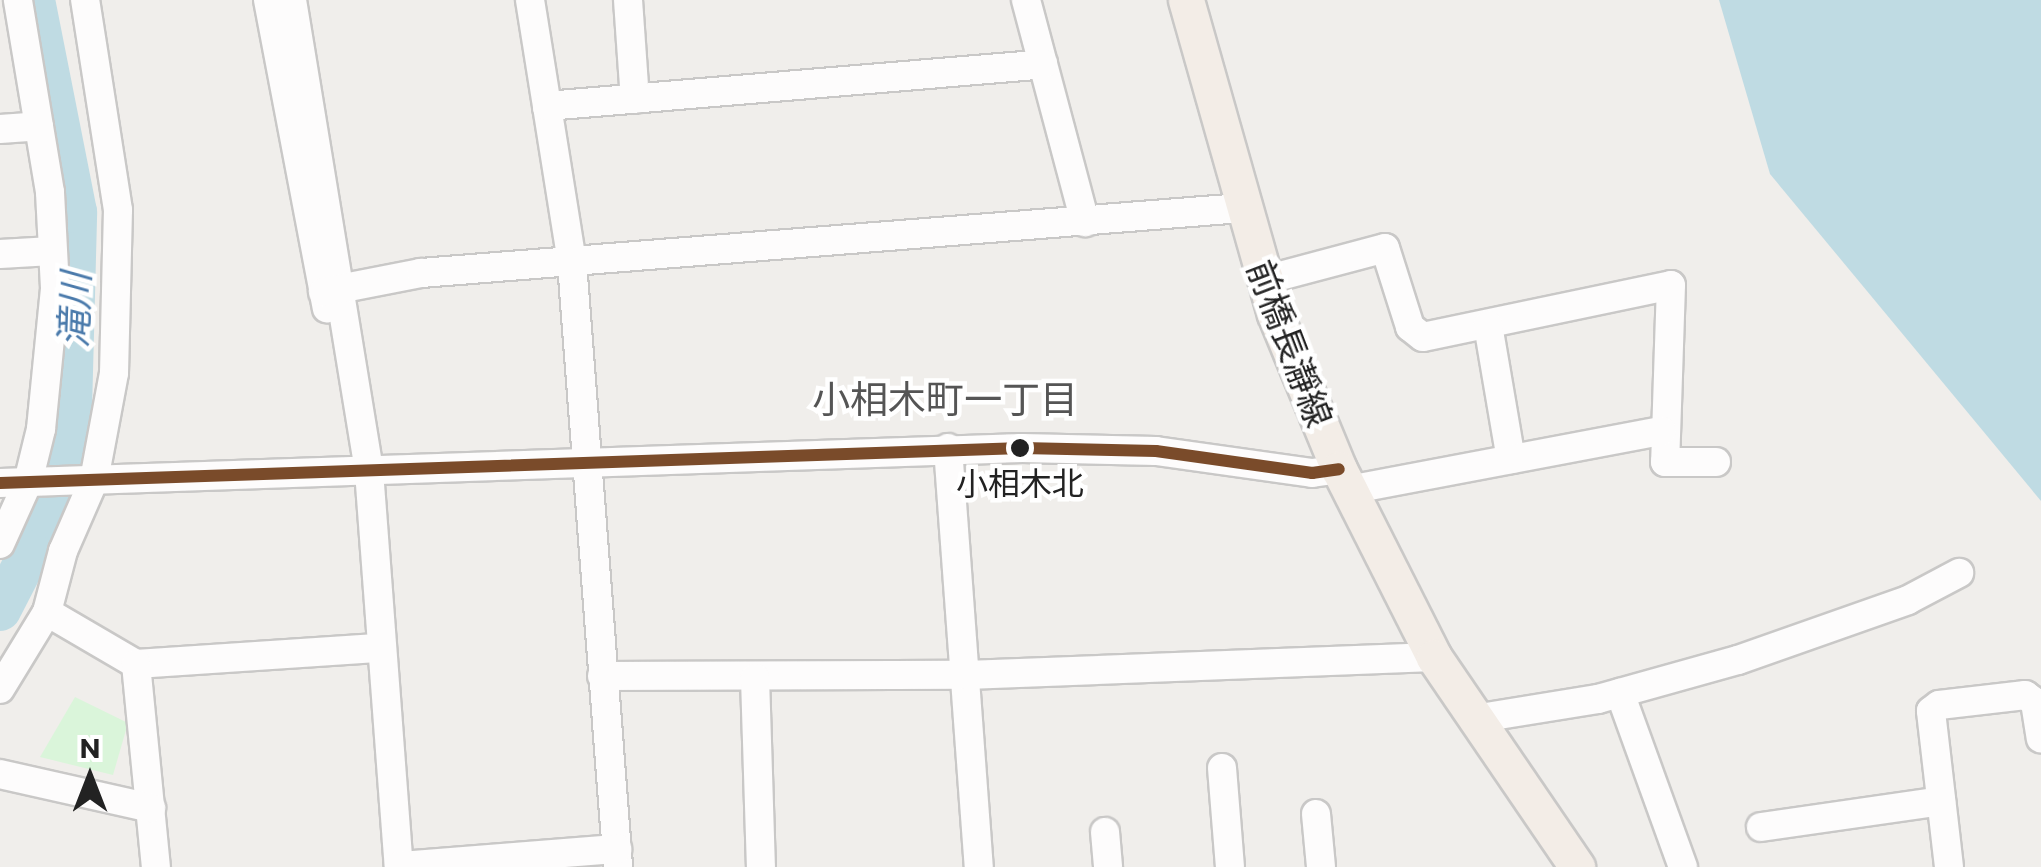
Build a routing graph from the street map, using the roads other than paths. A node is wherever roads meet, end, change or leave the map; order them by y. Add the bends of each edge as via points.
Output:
1 (18, 0) edge
2 (86, 0) edge
3 (268, 0) edge
4 (292, 0) edge
5 (530, 0) edge
6 (628, 0) edge
7 (1026, 0) edge
8 (1186, 0) edge
9 (1043, 64) junction
10 (635, 99) junction
11 (547, 106) junction
12 (39, 126) junction
13 (0, 129) edge
14 (1242, 208) junction
15 (1084, 222) junction
16 (52, 251) junction
17 (0, 254) edge
18 (572, 263) junction
19 (1264, 280) junction
20 (332, 290) junction
21 (1488, 324) junction
22 (1662, 431) junction
23 (948, 448) junction
24 (1511, 459) junction
25 (1716, 462) dead end
26 (588, 467) junction
27 (369, 471) junction
28 (89, 480) junction
29 (1344, 480) junction
30 (21, 482) edge
31 (0, 544) edge
32 (1959, 572) dead end
33 (46, 612) junction
34 (380, 648) junction
35 (1434, 657) junction
36 (136, 664) junction
37 (966, 675) junction
38 (602, 676) junction
39 (755, 678) junction
40 (0, 689) edge
41 (1620, 693) junction
42 (1474, 718) junction
43 (2041, 738) edge
44 (1222, 768) dead end
45 (0, 774) edge
46 (1940, 801) junction
47 (150, 808) junction
48 (1316, 814) dead end
49 (1760, 827) dead end
50 (1105, 832) dead end
51 (618, 858) edge
52 (156, 867) edge
53 (398, 867) edge
54 (761, 867) edge
55 (979, 867) edge
56 (1108, 867) edge
57 (1230, 867) edge
58 (1321, 867) edge
59 (1576, 867) edge
60 (1683, 867) edge
61 (1950, 867) edge

1 - 12 street
2 - 28 street via 118,226 114,374
3 - 20 street
4 - 20 street
5 - 11 street
6 - 10 street
7 - 9 street
8 - 14 main road, 前橋長瀞線
9 - 10 street
9 - 15 street
10 - 11 street
11 - 18 street
12 - 13 street
12 - 16 street
14 - 15 street
14 - 19 main road, 前橋長瀞線
15 - 18 street
16 - 17 street
16 - 30 street via 48,372
18 - 20 street via 421,273
18 - 26 street
19 - 21 street via 1385,248 1418,334
19 - 29 main road, 前橋長瀞線
20 - 27 street
21 - 22 street via 1671,284
21 - 24 street
22 - 24 street
22 - 25 street via 1668,466
23 - 26 street
23 - 29 street via 1114,448
23 - 37 street
24 - 29 street
26 - 27 street
26 - 38 street
27 - 28 street
27 - 34 street
28 - 30 street
28 - 33 street
29 - 35 main road, 前橋長瀞線
30 - 31 street
32 - 41 street via 1908,600
33 - 36 street
33 - 40 street
34 - 36 street
34 - 53 street
35 - 37 street
35 - 42 main road, 前橋長瀞線
36 - 47 street
37 - 39 street
37 - 55 street
38 - 39 street
38 - 51 street
39 - 54 street
41 - 42 street
41 - 60 street
42 - 59 main road, 前橋長瀞線
43 - 46 street via 2035,702 2024,695 1935,708 1930,723
44 - 57 street
45 - 47 street
46 - 49 street
46 - 61 street
47 - 52 street
48 - 58 street
50 - 56 street
51 - 53 street

